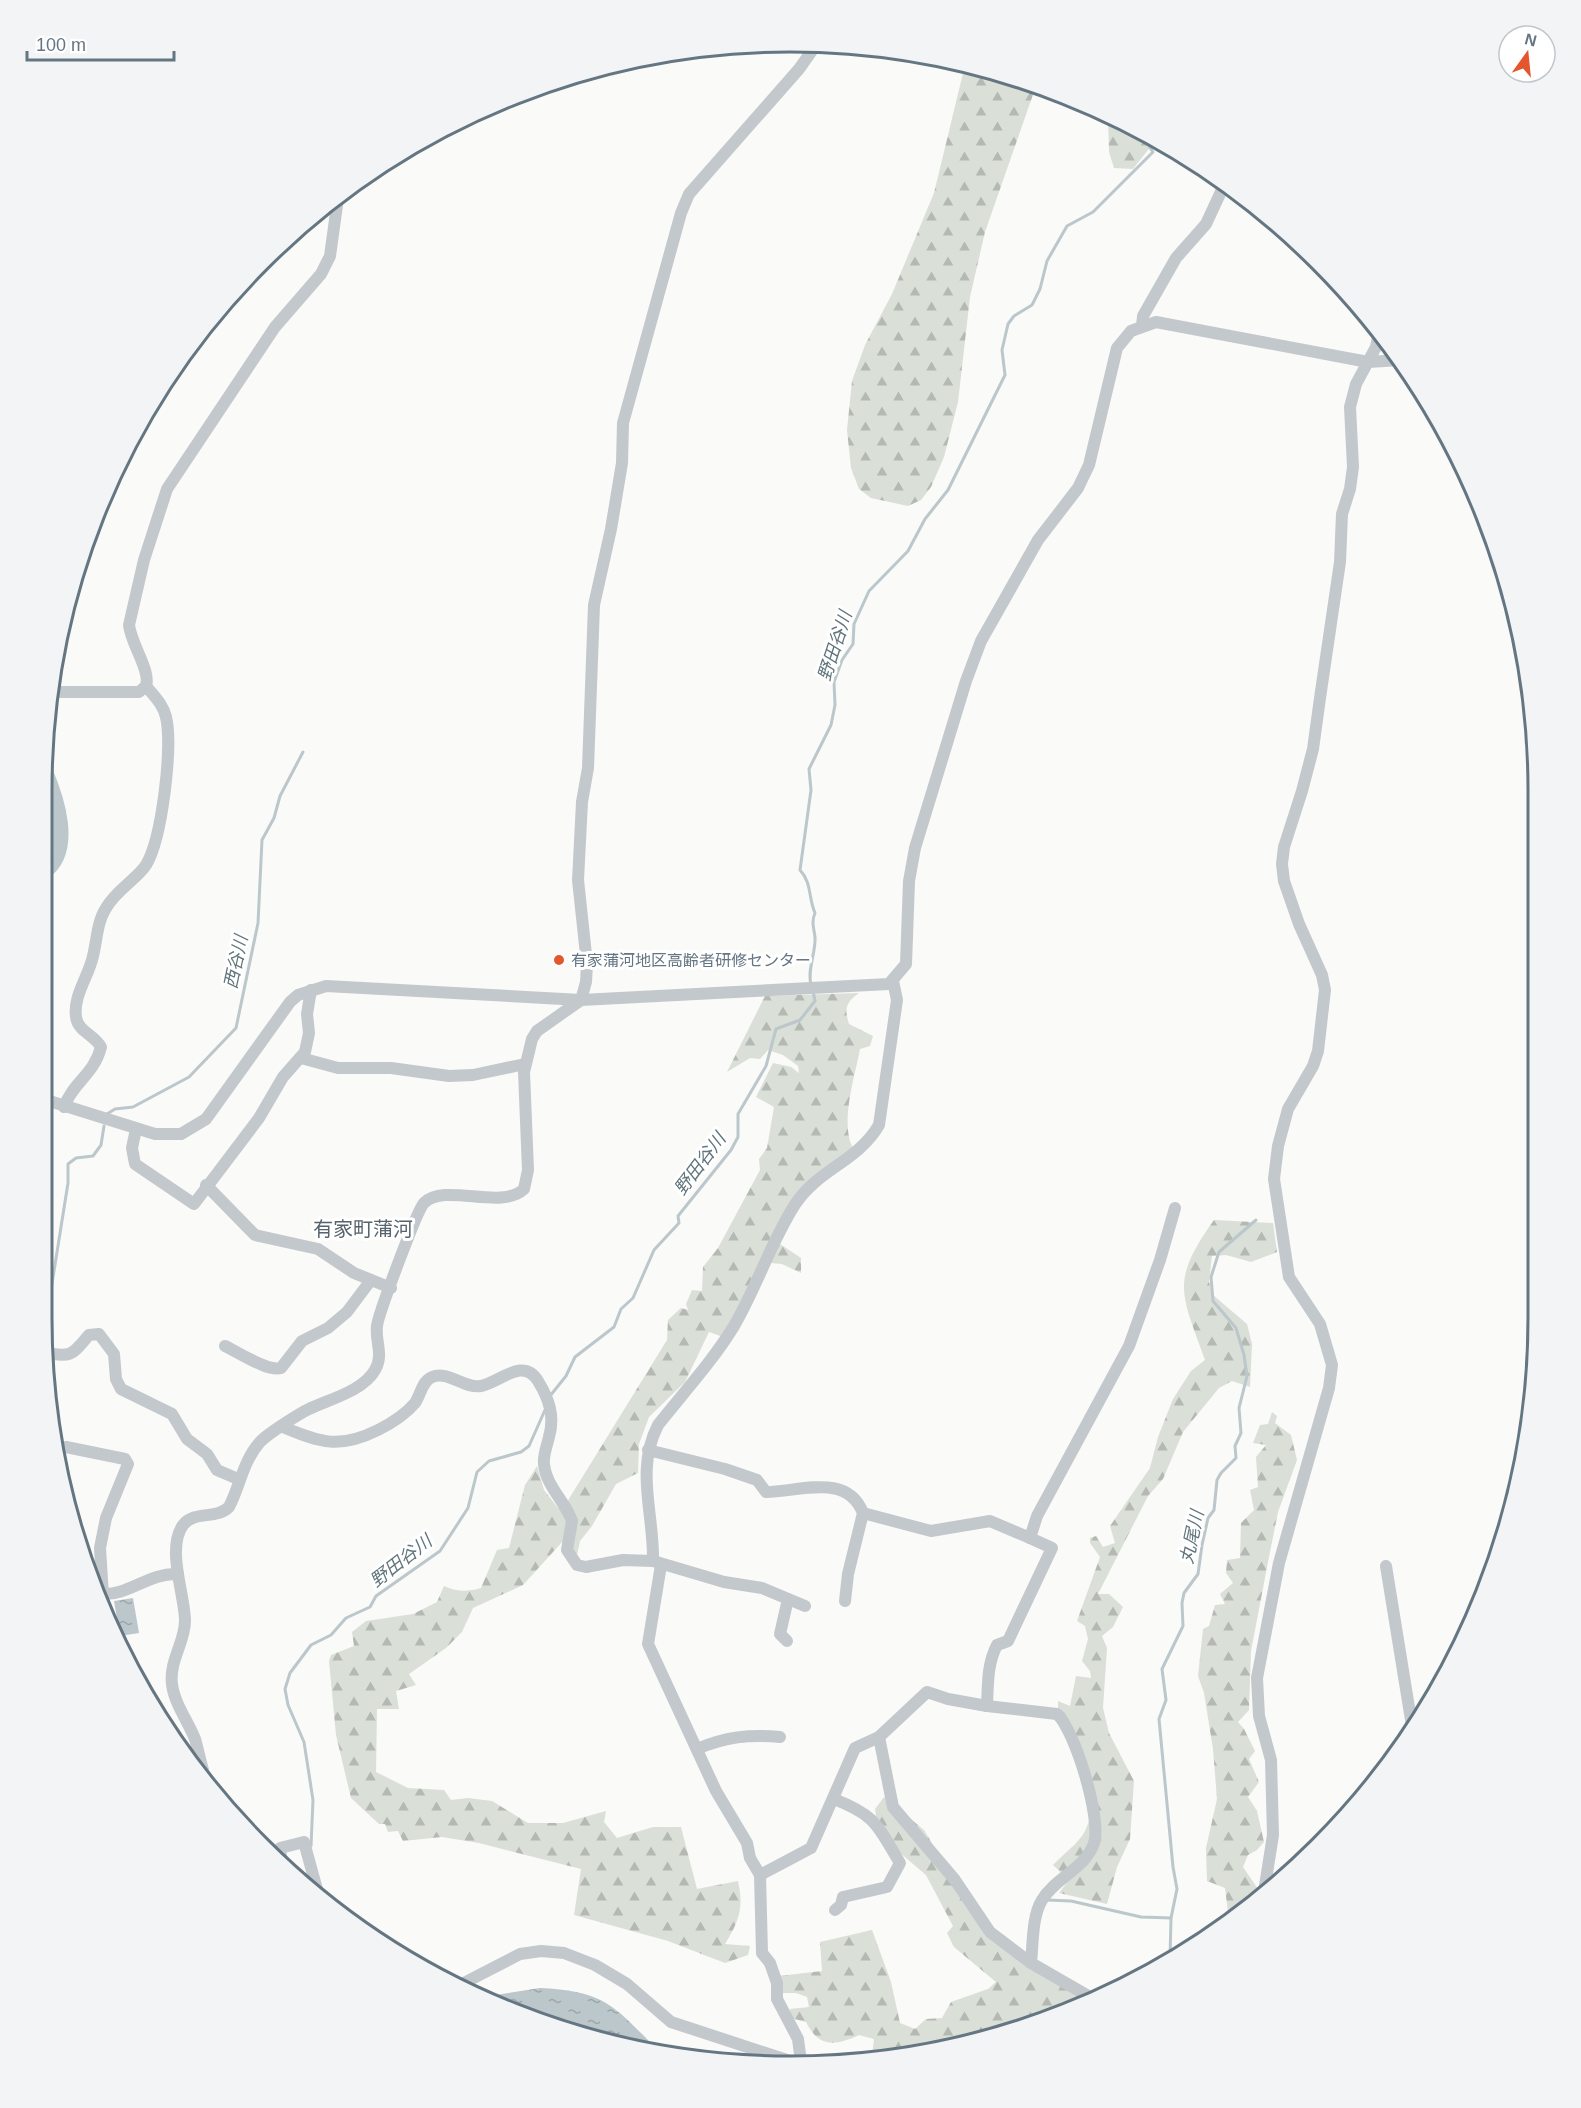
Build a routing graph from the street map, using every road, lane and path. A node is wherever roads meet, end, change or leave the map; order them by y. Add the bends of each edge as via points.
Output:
1 (810, 53) edge
2 (1221, 191) edge
3 (337, 209) edge
4 (1142, 326) junction
5 (1376, 341) edge
6 (1390, 361) edge
7 (1368, 362) junction
8 (146, 686) junction
9 (59, 692) edge
10 (893, 981) junction
11 (311, 990) junction
12 (581, 1000) junction
13 (301, 1058) junction
14 (525, 1064) junction
15 (52, 1102) edge
16 (64, 1107) junction
17 (136, 1129) junction
18 (206, 1185) junction
19 (1175, 1208) dead end
20 (371, 1280) junction
21 (391, 1288) junction
22 (225, 1346) dead end
23 (54, 1354) edge
24 (283, 1427) junction
25 (66, 1447) dead end
26 (648, 1450) junction
27 (238, 1479) junction
28 (863, 1513) junction
29 (1030, 1538) junction
30 (657, 1563) junction
31 (1386, 1566) dead end
32 (177, 1574) junction
33 (102, 1582) edge
34 (107, 1594) edge
35 (788, 1599) junction
36 (845, 1601) dead end
37 (805, 1606) dead end
38 (787, 1641) dead end
39 (987, 1706) junction
40 (1411, 1718) edge
41 (780, 1737) dead end
42 (879, 1737) junction
43 (697, 1749) junction
44 (200, 1761) edge
45 (834, 1799) junction
46 (280, 1850) edge
47 (760, 1875) junction
48 (315, 1881) edge
49 (1266, 1881) edge
50 (835, 1910) dead end
51 (1031, 1963) junction
52 (468, 1981) edge
53 (1084, 1994) edge
54 (773, 2055) edge
55 (800, 2056) edge

1 - 12 street via 689,194 623,423 615,507 594,605 588,768 578,880 587,964
2 - 4 street via 1206,224 1170,268 1143,316
3 - 8 street via 330,256 321,274 275,327 167,489 129,625 147,678
4 - 7 street via 1156,322 1172,324
4 - 10 street via 1122,338 1117,348 1096,443 1078,488 1038,540 981,641 915,848 909,881 907,958
5 - 7 street
6 - 7 street
7 - 49 street via 1356,384 1350,408 1353,467 1342,514 1340,562 1313,748 1282,864 1299,924 1323,975 1324,990 1318,1051 1288,1109 1274,1179 1288,1277 1320,1324 1332,1365 1329,1388 1279,1563 1257,1678 1259,1716 1271,1760 1273,1835
8 - 9 street via 139,692
8 - 16 street via 162,705 166,718 168,751 157,836 146,866 104,909 75,1015 78,1026 102,1047 97,1063 70,1091
10 - 12 street via 876,986
10 - 26 street via 897,1000 879,1125 856,1154 825,1174 797,1202 735,1324 711,1361 658,1425
11 - 12 street via 346,985
11 - 13 street via 308,1042
11 - 17 street via 290,1002 206,1119 182,1134
12 - 14 street via 537,1031
13 - 14 street via 338,1068 391,1068 449,1076
13 - 18 street via 283,1077 259,1118
14 - 21 street via 528,1170 524,1189 511,1197 438,1196 424,1203 409,1231
15 - 16 street
16 - 17 street
17 - 18 street via 132,1157 142,1171 194,1204
18 - 20 street via 255,1235 318,1249
19 - 29 street via 1129,1346 1037,1516
20 - 21 street
20 - 22 street via 347,1312 303,1341 281,1368 270,1370
21 - 24 street via 377,1323 380,1359 376,1370 353,1389 306,1410
23 - 27 street via 72,1354 89,1335 99,1334 114,1354 121,1389 172,1414 187,1438 207,1454 217,1470
24 - 27 street via 261,1441
24 - 30 street via 330,1443 344,1443 359,1439 404,1413 428,1379 436,1375 481,1386 519,1371 537,1379 550,1407 552,1425 544,1464 551,1486 572,1521 567,1550 573,1561 586,1567 623,1560
25 - 33 street via 125,1459 128,1464 106,1518 100,1548
26 - 28 street via 757,1480 766,1492 820,1486 840,1490 856,1498
26 - 30 street via 645,1472
27 - 32 street via 225,1511 196,1517 184,1525 178,1540
28 - 29 street via 931,1531 990,1521
28 - 36 street
29 - 39 street via 1052,1548 1008,1641 996,1645 992,1654
30 - 35 street via 762,1588
30 - 43 street via 648,1644
31 - 40 street
32 - 34 street via 164,1573
32 - 44 street via 185,1622 172,1668 172,1685
35 - 37 street
35 - 38 street via 780,1628
39 - 42 street via 927,1692
39 - 51 street via 1048,1711 1062,1718 1079,1753 1094,1820 1095,1842 1089,1854 1041,1900
41 - 43 street via 733,1736
42 - 45 street via 855,1748
42 - 51 street via 893,1807 955,1880 990,1932
43 - 47 street
45 - 47 street via 811,1848
45 - 50 street via 861,1810 875,1821 900,1863 887,1887 843,1897
46 - 48 street via 304,1842
47 - 55 street via 762,1953 770,1963 777,1983 777,1999 798,2039
51 - 53 street
52 - 54 street via 520,1954 564,1953 627,1984 671,2022

